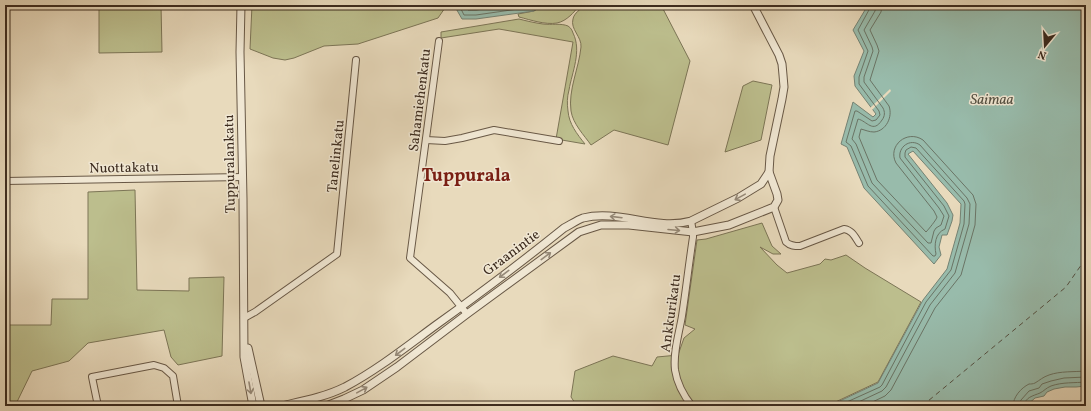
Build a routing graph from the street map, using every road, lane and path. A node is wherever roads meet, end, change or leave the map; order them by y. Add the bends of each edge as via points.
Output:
1 (241, 5) edge
2 (753, 5) edge
3 (439, 41) dead end
4 (356, 60) dead end
5 (426, 140) junction
6 (558, 141) dead end
7 (769, 172) junction
8 (243, 177) junction
9 (5, 181) edge
10 (774, 207) junction
11 (690, 221) junction
12 (693, 232) junction
13 (858, 243) dead end
14 (462, 306) junction
15 (467, 314) junction
16 (244, 320) junction
17 (98, 406) edge
18 (178, 406) edge
19 (253, 406) edge
20 (261, 406) edge
21 (281, 406) edge
22 (326, 406) edge
23 (692, 406) edge

1 - 8 street, Tuppuralankatu
2 - 7 street via 779,55 783,75 784,87
3 - 5 street, Sahamiehenkatu
4 - 16 street, Tanelinkatu via 337,254
5 - 6 street via 445,141 494,130
5 - 14 street, Sahamiehenkatu via 410,258
7 - 10 street via 778,200
7 -> 11 street, Graanintie via 761,184
8 - 9 street, Nuottakatu
8 - 16 street, Tuppuralankatu
10 - 12 street, Graanintie via 729,224
10 - 13 street via 788,244 800,246 844,229 852,232
11 - 12 street, Ankkurikatu
11 -> 14 street, Graanintie via 661,223 606,216 582,218 564,228
15 -> 12 street, Graanintie via 579,232 601,225
12 - 23 street, Ankkurikatu via 675,356 676,371 685,397
14 - 15 street
14 -> 21 street, Graanintie via 392,358 344,387 309,400
22 -> 15 street, Graanintie via 363,390
16 -> 19 street, Tuppuralankatu via 244,357
16 - 20 street, Tuppuralankatu
17 - 18 street via 92,377 154,365 164,368 173,376

